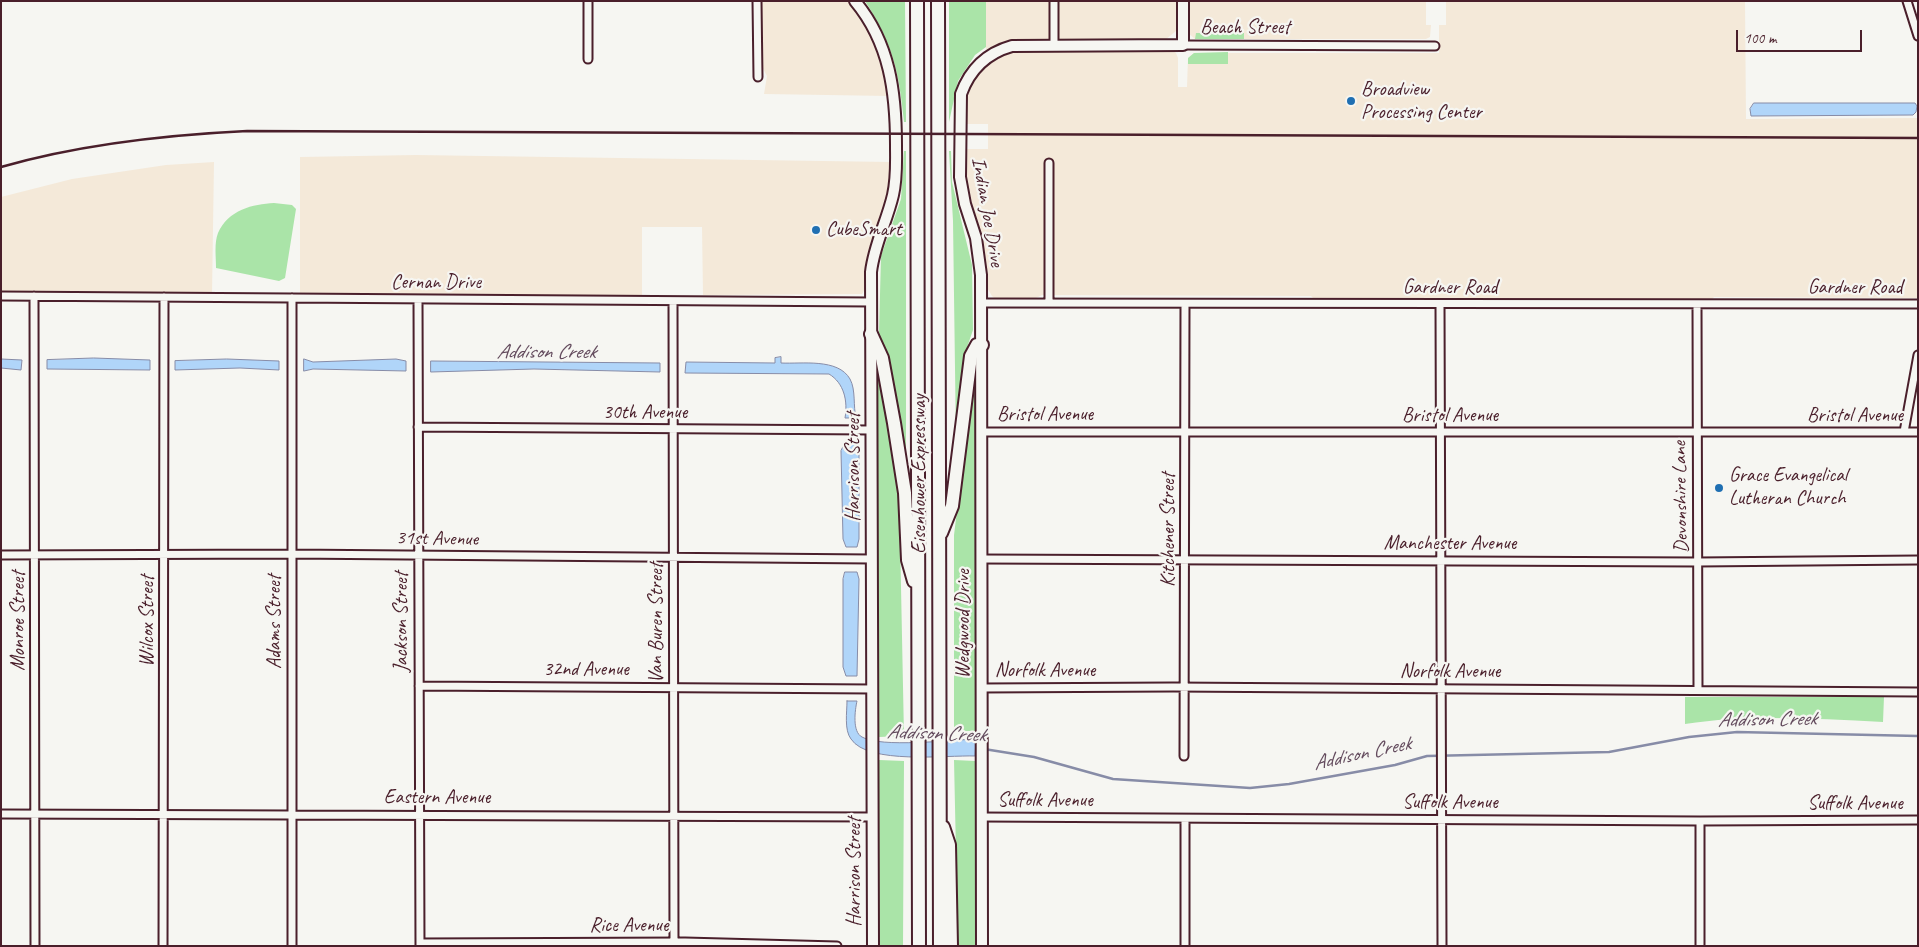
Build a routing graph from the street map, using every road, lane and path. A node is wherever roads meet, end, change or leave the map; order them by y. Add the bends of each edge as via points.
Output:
1 (588, 1) edge
2 (757, 1) edge
3 (855, 1) edge
4 (917, 1) edge
5 (938, 1) edge
6 (1054, 1) edge
7 (1183, 1) edge
8 (1907, 1) edge
9 (1918, 36) edge
10 (1054, 44) junction
11 (1183, 45) junction
12 (1435, 46) dead end
13 (588, 59) dead end
14 (758, 76) dead end
15 (1048, 162) dead end
16 (1, 296) edge
17 (34, 296) junction
18 (164, 297) junction
19 (292, 298) junction
20 (418, 299) junction
21 (674, 301) junction
22 (871, 302) junction
23 (982, 302) junction
24 (1049, 303) junction
25 (1185, 304) junction
26 (1440, 304) junction
27 (1697, 304) junction
28 (1918, 304) edge
29 (871, 334) junction
30 (982, 345) junction
31 (1918, 356) edge
32 (418, 428) junction
33 (673, 430) junction
34 (872, 430) junction
35 (1185, 431) junction
36 (982, 432) junction
37 (1440, 432) junction
38 (1697, 432) junction
39 (1904, 432) junction
40 (1918, 432) edge
41 (938, 540) junction
42 (291, 554) junction
43 (1, 555) edge
44 (164, 555) junction
45 (418, 555) junction
46 (35, 556) junction
47 (673, 557) junction
48 (872, 558) junction
49 (1185, 559) junction
50 (982, 560) junction
51 (1918, 560) edge
52 (1441, 561) junction
53 (1698, 562) junction
54 (918, 600) junction
55 (419, 686) junction
56 (673, 687) junction
57 (1185, 687) junction
58 (982, 688) junction
59 (1442, 688) junction
60 (873, 689) junction
61 (1698, 690) junction
62 (1918, 692) edge
63 (1184, 756) dead end
64 (1, 814) edge
65 (35, 814) junction
66 (164, 814) junction
67 (292, 814) junction
68 (419, 814) junction
69 (674, 816) junction
70 (873, 817) junction
71 (982, 817) junction
72 (940, 818) junction
73 (1185, 819) junction
74 (1442, 819) junction
75 (1918, 820) edge
76 (1700, 821) junction
77 (420, 944) edge
78 (674, 944) edge
79 (35, 946) edge
80 (163, 946) edge
81 (292, 946) edge
82 (837, 946) edge
83 (873, 946) edge
84 (919, 946) edge
85 (940, 946) edge
86 (951, 946) edge
87 (982, 946) edge
88 (1185, 946) edge
89 (1442, 946) edge
90 (1700, 946) edge

1 - 13 street
2 - 14 street
3 - 22 street, Harrison Street via 882,44 896,106 895,184 873,258
4 - 54 highway, Eisenhower Expressway
5 - 41 highway, Eisenhower Expressway
6 - 10 street
7 - 11 street
8 - 9 street
10 - 11 street, Beach Street
10 - 23 street, Indian Joe Drive via 1012,46 998,51 976,66 961,94 960,177 979,255
11 - 12 street, Beach Street
15 - 24 street
16 - 17 street, Cernan Drive
17 - 18 street, Cernan Drive
17 - 46 street, Monroe Street
18 - 19 street, Cernan Drive
18 - 44 street, Wilcox Street
19 - 20 street, Cernan Drive
19 - 42 street, Adams Street
20 - 21 street, Cernan Drive
20 - 32 street, Jackson Street
21 - 22 street, Cernan Drive
21 - 33 street, Van Buren Street
22 - 29 street, Harrison Street
23 - 24 street, Gardner Road
23 - 30 street, Wedgwood Drive
24 - 25 street, Gardner Road
25 - 26 street, Gardner Road
25 - 35 street, Kitchener Street
26 - 27 street, Gardner Road
26 - 37 street
27 - 28 street, Gardner Road
27 - 38 street, Devonshire Lane
29 - 34 street, Harrison Street
29 - 54 highway via 882,358 893,417 905,493 908,560
30 - 36 street, Wedgwood Drive
30 - 41 highway via 977,345 971,356 952,506
31 - 39 street
32 - 33 street, 30th Avenue
32 - 45 street, Jackson Street
33 - 34 street, 30th Avenue
33 - 47 street, Van Buren Street
34 - 48 street, Harrison Street
35 - 36 street, Bristol Avenue
35 - 37 street, Bristol Avenue
35 - 49 street, Kitchener Street
36 - 50 street, Wedgwood Drive
37 - 38 street, Bristol Avenue
37 - 52 street
38 - 39 street, Bristol Avenue
38 - 53 street, Devonshire Lane
39 - 40 street, Bristol Avenue
41 - 72 highway, Eisenhower Expressway
42 - 44 street, 31st Avenue
42 - 45 street, 31st Avenue
42 - 67 street, Adams Street
43 - 46 street, 31st Avenue
44 - 46 street, 31st Avenue
44 - 66 street, Wilcox Street
45 - 47 street, 31st Avenue
45 - 55 street, Jackson Street
46 - 65 street, Monroe Street
47 - 48 street, 31st Avenue
47 - 56 street, Van Buren Street
48 - 60 street, Harrison Street
49 - 50 street, Manchester Avenue
49 - 52 street, Manchester Avenue
49 - 57 street, Kitchener Street
50 - 58 street, Wedgwood Drive
51 - 53 street, Manchester Avenue
52 - 53 street, Manchester Avenue
52 - 59 street
53 - 61 street, Devonshire Lane
54 - 84 highway, Eisenhower Expressway
55 - 56 street, 32nd Avenue
55 - 68 street, Jackson Street
56 - 60 street, 32nd Avenue
56 - 69 street, Van Buren Street
57 - 58 street, Norfolk Avenue
57 - 59 street, Norfolk Avenue
57 - 63 street, Kitchener Street
58 - 71 street, Wedgwood Drive
59 - 61 street, Norfolk Avenue
59 - 74 street
60 - 70 street, Harrison Street
61 - 62 street, Norfolk Avenue
64 - 65 street, Eastern Avenue
65 - 66 street, Eastern Avenue
65 - 79 street, Monroe Street
66 - 67 street, Eastern Avenue
66 - 80 street, Wilcox Street
67 - 68 street, Eastern Avenue
67 - 81 street, Adams Street
68 - 69 street, Eastern Avenue
68 - 77 street, Jackson Street
69 - 70 street, Eastern Avenue
69 - 78 street, Van Buren Street
70 - 83 street, Harrison Street
71 - 73 street, Suffolk Avenue
71 - 87 street, Wedgwood Drive
72 - 85 highway, Eisenhower Expressway
72 - 86 highway via 949,845
73 - 74 street, Suffolk Avenue
73 - 88 street
74 - 76 street, Suffolk Avenue
74 - 89 street
75 - 76 street, Suffolk Avenue
76 - 90 street
77 - 78 street, Rice Avenue
78 - 82 street, Rice Avenue

